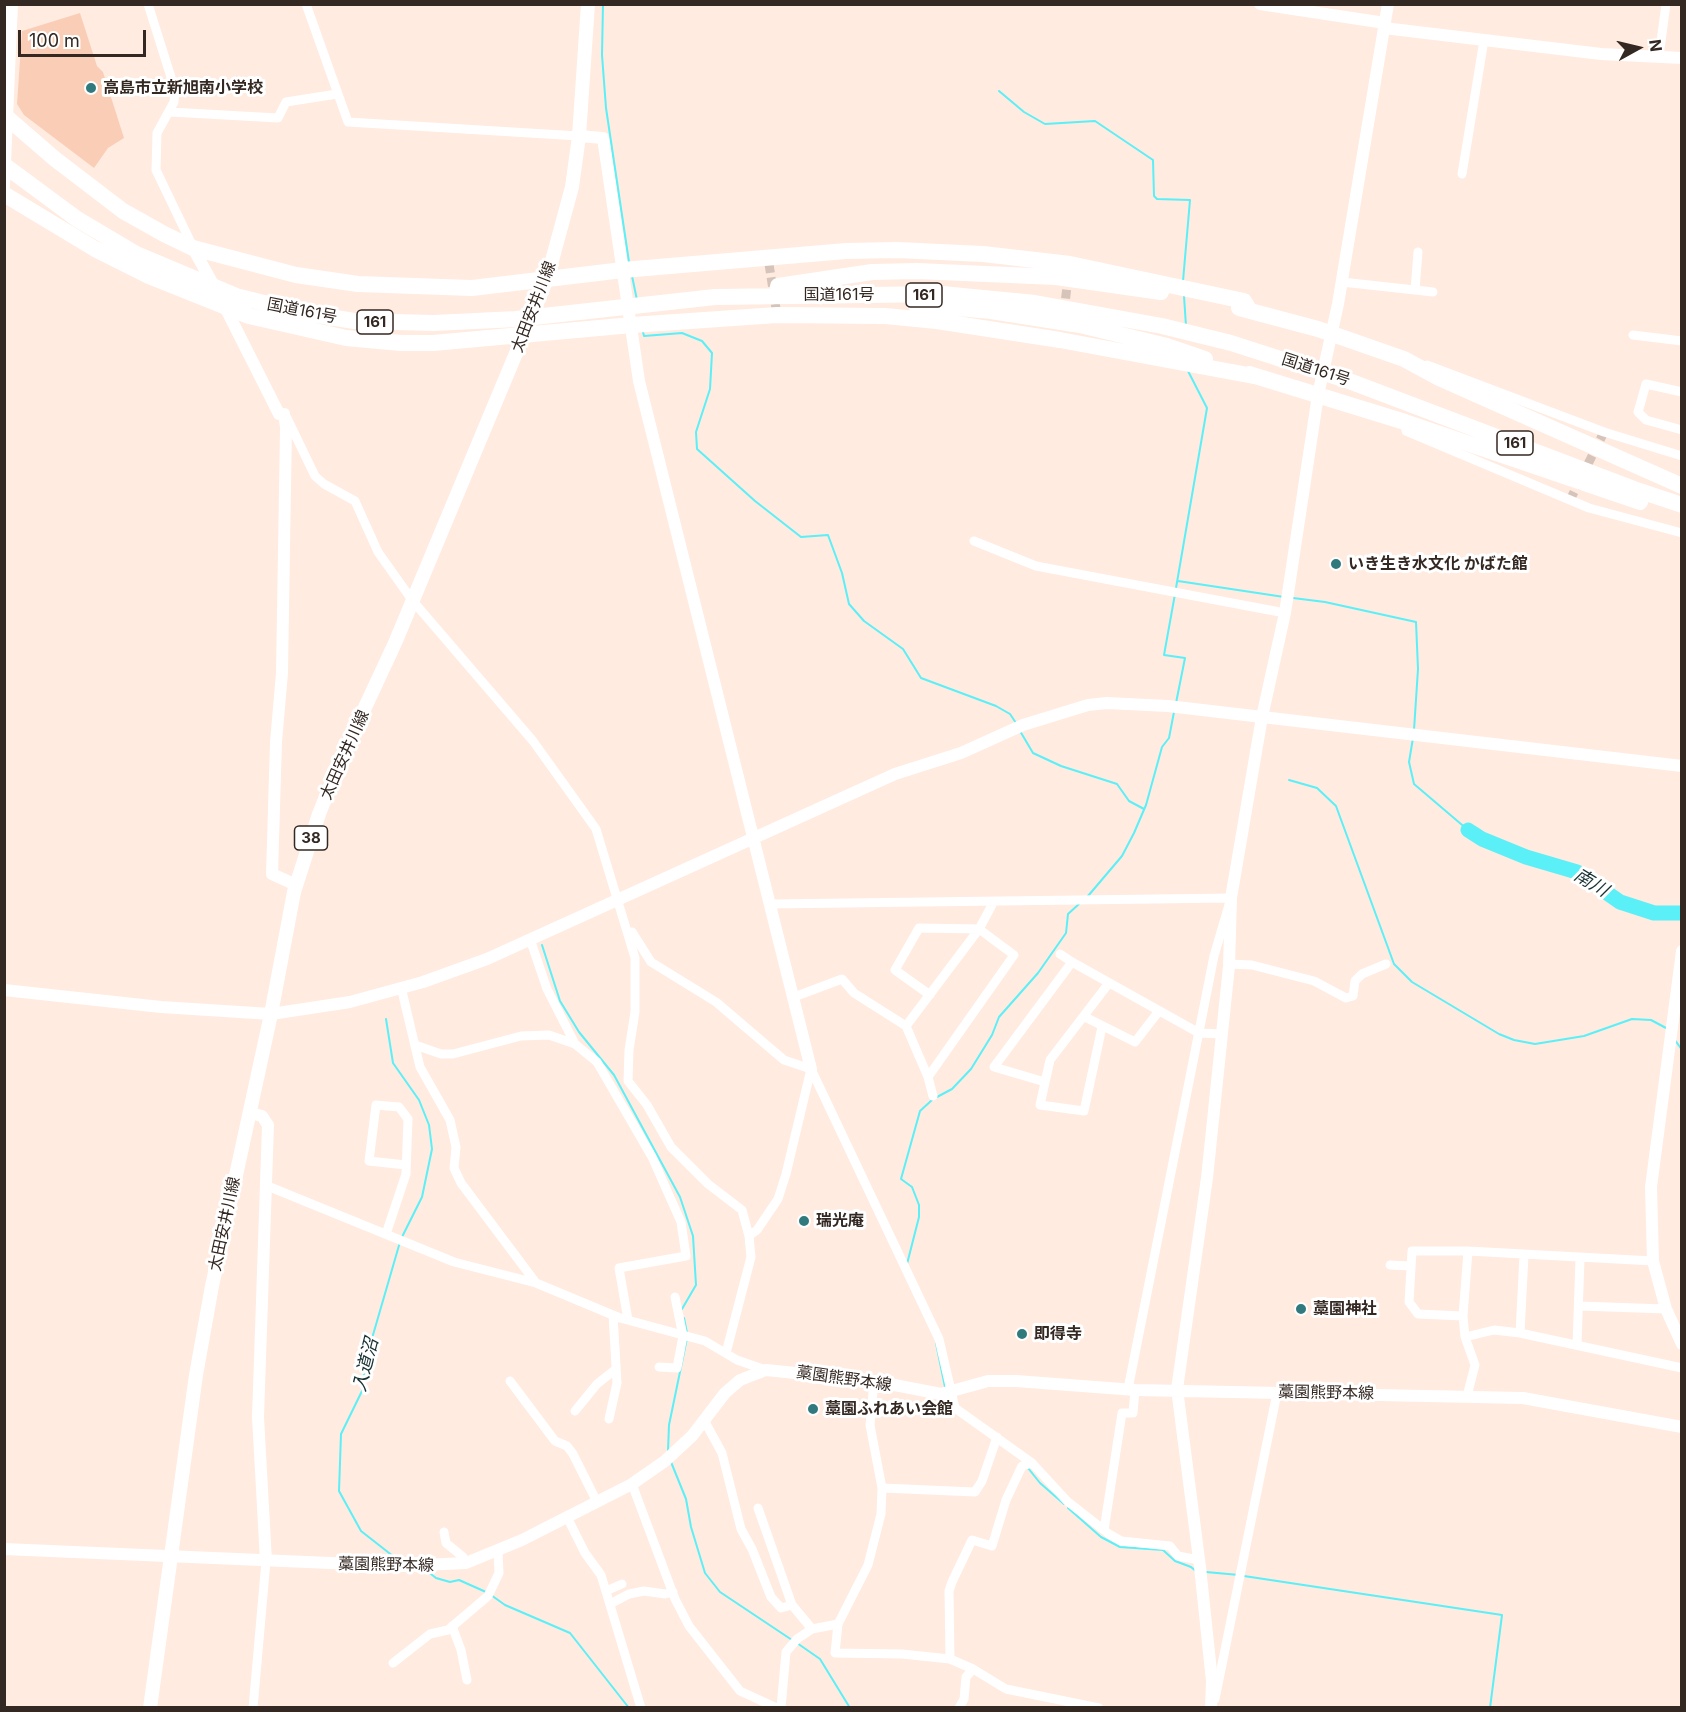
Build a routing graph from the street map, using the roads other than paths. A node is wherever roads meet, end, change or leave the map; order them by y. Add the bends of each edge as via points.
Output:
1 (12, 4) edge
2 (147, 4) edge
3 (306, 4) edge
4 (588, 4) edge
5 (1260, 4) edge
6 (1389, 4) edge
7 (1666, 4) edge
8 (1385, 26) junction
9 (8, 29) edge
10 (1484, 40) junction
11 (1659, 56) junction
12 (1682, 58) edge
13 (337, 94) junction
14 (170, 112) junction
15 (6, 116) edge
16 (579, 136) junction
17 (4, 165) edge
18 (1462, 174) dead end
19 (4, 186) edge
20 (4, 194) edge
21 (193, 248) junction
22 (1418, 252) dead end
23 (623, 270) junction
24 (547, 279) junction
25 (1342, 282) junction
26 (1415, 290) junction
27 (1182, 291) junction
28 (1433, 292) dead end
29 (845, 296) junction
30 (715, 297) junction
31 (231, 302) junction
32 (632, 325) junction
33 (1330, 334) junction
34 (1633, 335) dead end
35 (523, 336) junction
36 (1682, 341) edge
37 (1187, 358) junction
38 (1404, 359) junction
39 (1682, 392) edge
40 (1318, 395) junction
41 (284, 414) junction
42 (1405, 422) junction
43 (1682, 430) edge
44 (1682, 456) edge
45 (1682, 486) edge
46 (1682, 505) edge
47 (1682, 514) edge
48 (1682, 533) edge
49 (974, 541) dead end
50 (412, 600) junction
51 (1286, 603) junction
52 (1263, 717) junction
53 (1682, 766) edge
54 (754, 837) junction
55 (296, 885) junction
56 (618, 898) junction
57 (1231, 898) junction
58 (994, 901) junction
59 (770, 904) junction
60 (627, 925) junction
61 (979, 929) junction
62 (530, 939) junction
63 (1682, 951) edge
64 (1060, 954) dead end
65 (1072, 962) junction
66 (1229, 964) junction
67 (1386, 964) dead end
68 (1109, 982) junction
69 (401, 987) junction
70 (4, 990) edge
71 (930, 995) junction
72 (794, 997) junction
73 (1159, 1011) junction
74 (271, 1014) junction
75 (1085, 1017) junction
76 (906, 1026) junction
77 (1102, 1027) junction
78 (1199, 1033) junction
79 (1222, 1034) junction
80 (575, 1044) junction
81 (415, 1045) junction
82 (811, 1069) junction
83 (928, 1077) junction
84 (627, 1082) junction
85 (1045, 1082) junction
86 (616, 1092) junction
87 (933, 1096) dead end
88 (250, 1113) junction
89 (406, 1165) junction
90 (265, 1185) junction
91 (386, 1234) junction
92 (750, 1236) junction
93 (1468, 1251) junction
94 (1524, 1255) junction
95 (1580, 1259) junction
96 (1653, 1261) junction
97 (1390, 1265) dead end
98 (1410, 1266) junction
99 (536, 1283) junction
100 (675, 1297) dead end
101 (1579, 1306) junction
102 (1666, 1309) junction
103 (613, 1315) junction
104 (1463, 1316) junction
105 (628, 1320) junction
106 (1520, 1333) junction
107 (683, 1336) junction
108 (1465, 1337) junction
109 (1682, 1344) edge
110 (1576, 1345) junction
111 (726, 1353) junction
112 (658, 1367) dead end
113 (1682, 1368) edge
114 (616, 1369) junction
115 (766, 1370) junction
116 (510, 1381) dead end
117 (874, 1381) junction
118 (1132, 1389) junction
119 (1178, 1389) junction
120 (948, 1393) junction
121 (1277, 1393) junction
122 (1467, 1396) junction
123 (575, 1411) dead end
124 (609, 1419) dead end
125 (704, 1420) junction
126 (1682, 1427) edge
127 (995, 1440) junction
128 (1027, 1464) junction
129 (632, 1484) junction
130 (882, 1488) junction
131 (597, 1502) junction
132 (758, 1508) dead end
133 (567, 1517) junction
134 (1104, 1530) junction
135 (444, 1532) dead end
136 (769, 1543) junction
137 (4, 1549) edge
138 (752, 1549) junction
139 (498, 1551) junction
140 (172, 1558) junction
141 (1199, 1560) junction
142 (266, 1561) junction
143 (466, 1563) junction
144 (622, 1584) dead end
145 (606, 1591) junction
146 (673, 1592) junction
147 (610, 1604) junction
148 (792, 1605) junction
149 (838, 1624) junction
150 (452, 1626) junction
151 (812, 1629) junction
152 (835, 1653) junction
153 (825, 1657) dead end
154 (950, 1659) junction
155 (393, 1663) dead end
156 (973, 1669) junction
157 (467, 1680) dead end
158 (150, 1707) edge
159 (253, 1707) edge
160 (641, 1707) edge
161 (779, 1707) edge
162 (959, 1707) edge
163 (1099, 1707) edge
164 (1212, 1707) edge

1 - 9 street
2 - 14 street via 175,90
3 - 13 street
4 - 16 main road, 太田安井川線 / 38
5 - 8 street
6 - 8 street
7 - 11 street
8 - 10 street
8 - 25 street
9 - 15 street
10 - 11 street via 1601,54
10 - 18 street
11 - 12 street
13 - 14 street via 286,102 278,118
13 - 16 street via 348,122
14 - 21 street via 157,133 156,170
15 - 19 street
15 - 21 highway via 123,211
16 - 23 street via 603,138
16 - 24 main road, 太田安井川線 / 38 via 572,187
17 - 31 highway, 国道161号 / 161 via 77,219
20 - 31 highway via 95,249 149,276
21 - 24 highway via 267,269 357,284 472,288
21 - 31 street
22 - 26 street
23 - 24 highway
23 - 27 highway via 897,250 983,254
23 - 32 street
24 - 35 main road, 太田安井川線 / 38
25 - 26 street
25 - 33 street
26 - 28 street
27 - 30 highway via 1056,278 916,271 872,272
27 - 33 highway via 1244,301 1250,311
29 - 30 highway, 国道161号 / 161
29 - 37 highway via 1080,325
29 - 46 highway, 国道161号 / 161 via 942,294 997,299 1101,314 1185,332 1349,381
30 - 31 highway, 国道161号 / 161 via 516,319 434,323 354,321
31 - 35 highway via 313,333 372,342 433,343
31 - 41 street via 279,414
32 - 35 highway
32 - 37 highway via 787,315 885,316 1060,336
32 - 54 street via 639,381
33 - 38 highway
33 - 40 street
34 - 36 street
35 - 50 main road, 太田安井川線 / 38
37 - 40 highway
38 - 44 street via 1435,367 1604,432
38 - 45 highway
39 - 43 street via 1646,384 1638,412 1646,420
40 - 42 highway
40 - 51 street
41 - 50 street via 315,476 355,501 378,552
41 - 55 street via 282,673 272,874
42 - 47 highway via 1594,489
42 - 48 street via 1406,431 1589,508
49 - 51 street via 1036,566 1181,593
50 - 55 main road, 太田安井川線 / 38 via 319,814
50 - 56 street via 533,741 596,829
51 - 52 street
52 - 53 street
52 - 54 street via 1107,703 1067,711 895,774
52 - 57 street
54 - 56 street
54 - 59 street
55 - 74 main road, 太田安井川線 / 38
56 - 60 street
56 - 62 street
57 - 58 street
57 - 66 street
57 - 78 street via 1214,956
58 - 59 street
58 - 61 street
59 - 72 street
60 - 82 street via 651,962 716,1002 784,1060
60 - 84 street via 635,958 636,987
61 - 71 street
61 - 71 street via 920,928 895,970
61 - 83 street via 1014,955
62 - 69 street via 487,959
62 - 80 street via 547,989
63 - 96 street via 1651,1187
64 - 65 street
65 - 68 street
65 - 85 street via 994,1067
66 - 67 street via 1252,965 1314,981 1346,998 1353,996 1355,981 1362,974
66 - 79 street
68 - 73 street
68 - 75 street
69 - 74 street via 350,1002
69 - 81 street
70 - 74 street
71 - 76 street
72 - 76 street via 842,979 854,993
72 - 82 street
73 - 77 street via 1135,1042
73 - 78 street
74 - 88 main road, 太田安井川線 / 38
75 - 77 street
75 - 85 street via 1050,1060
76 - 83 street
77 - 85 street via 1084,1111 1040,1106
78 - 79 street
78 - 118 street
79 - 119 street
80 - 81 street via 549,1035 521,1036 453,1054
80 - 86 street via 597,1062
81 - 99 street via 428,1085 450,1120 456,1147 454,1168 461,1183
82 - 92 street via 778,1199
82 - 120 street via 939,1339
83 - 87 street
84 - 86 street
84 - 92 street via 647,1105 671,1147 708,1184 742,1210
86 - 105 street via 652,1157 681,1222 686,1256 619,1268
88 - 90 street via 262,1116 268,1125
88 - 140 main road, 太田安井川線 / 38 via 196,1375
89 - 89 street via 408,1119 399,1107 376,1105 369,1161
89 - 91 street
90 - 91 street
90 - 142 street via 258,1417
91 - 99 street via 454,1262
92 - 111 street via 751,1257
93 - 94 street
93 - 98 street via 1412,1251
93 - 104 street
94 - 95 street
94 - 106 street
95 - 96 street
95 - 101 street
96 - 102 street
97 - 98 street
98 - 104 street via 1409,1302 1418,1314
99 - 103 street
100 - 107 street
101 - 102 street
101 - 110 street
102 - 109 street
103 - 105 street
103 - 114 street
104 - 108 street
105 - 107 street
106 - 108 street via 1494,1329
106 - 110 street
107 - 111 street via 705,1341
107 - 112 street via 677,1368
108 - 122 street via 1475,1365
110 - 113 street
111 - 115 street
114 - 123 street via 597,1384
114 - 124 street
115 - 117 street, 藁園熊野本線
115 - 125 street, 藁園熊野本線 via 740,1380
116 - 131 street via 555,1441 573,1454
117 - 120 street, 藁園熊野本線
117 - 130 street via 870,1425
118 - 119 street, 藁園熊野本線
118 - 120 street, 藁園熊野本線 via 988,1381
118 - 134 street via 1132,1413 1122,1413
119 - 121 street, 藁園熊野本線
119 - 141 street
120 - 127 street via 955,1408
121 - 122 street, 藁園熊野本線
121 - 164 street
122 - 126 street, 藁園熊野本線 via 1547,1401
125 - 129 street, 藁園熊野本線 via 669,1457
125 - 138 street via 722,1453 741,1529
127 - 128 street
127 - 130 street via 975,1492
128 - 134 street
128 - 154 street via 1006,1500 992,1546 972,1540 952,1582
129 - 131 street, 藁園熊野本線
129 - 146 street
130 - 149 street via 876,1540 868,1565
131 - 133 street, 藁園熊野本線
132 - 136 street
133 - 139 street, 藁園熊野本線
133 - 145 street via 601,1575
134 - 141 street via 1121,1541 1170,1546 1184,1559
135 - 143 street via 447,1546
136 - 138 street
136 - 148 street
137 - 140 street, 藁園熊野本線
138 - 148 street via 771,1597 781,1608
139 - 143 street, 藁園熊野本線
139 - 150 street via 500,1573 490,1594
140 - 142 street, 藁園熊野本線
140 - 158 main road, 太田安井川線 / 38
141 - 164 street
142 - 143 street, 藁園熊野本線 via 423,1566
142 - 159 street
144 - 145 street
145 - 147 street
146 - 147 street via 637,1593
146 - 161 street via 689,1626 740,1691
147 - 160 street
148 - 151 street
149 - 151 street
149 - 152 street
150 - 155 street via 429,1634
150 - 157 street
151 - 161 street via 786,1652
152 - 153 street
152 - 154 street
154 - 156 street
156 - 162 street via 966,1677 964,1700
156 - 163 street via 1006,1689

